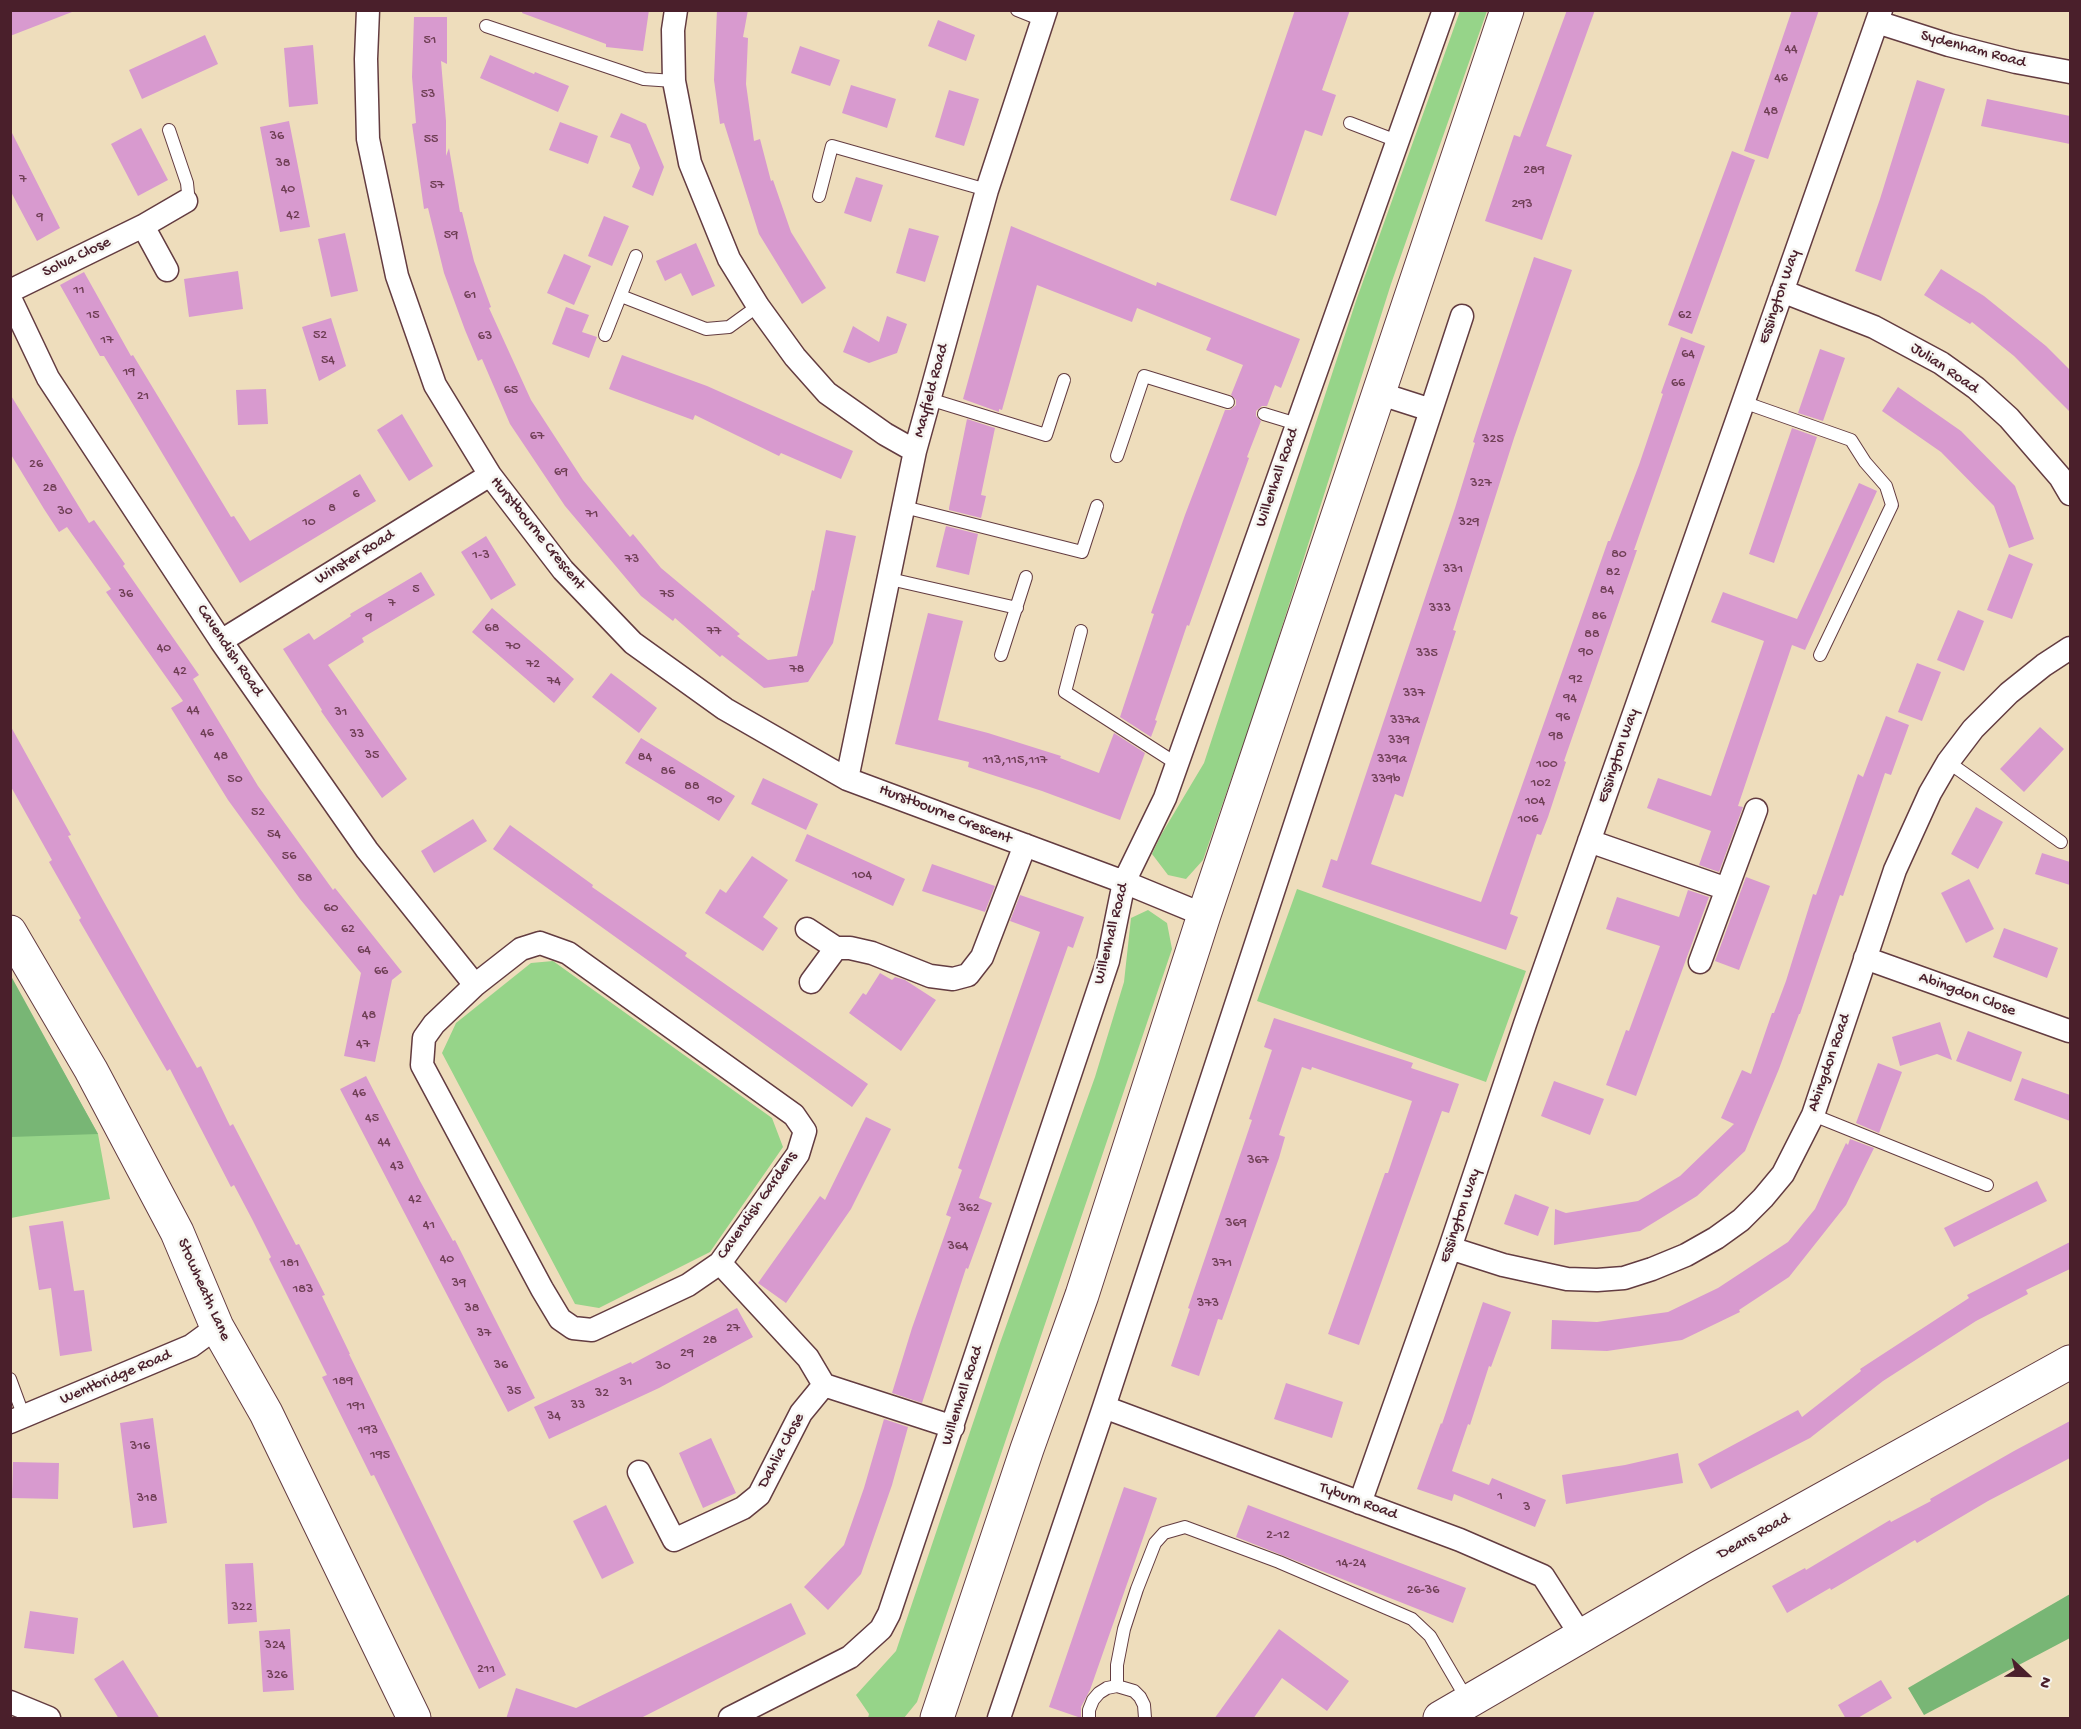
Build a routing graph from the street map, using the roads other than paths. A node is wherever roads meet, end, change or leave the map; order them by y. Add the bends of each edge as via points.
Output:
1 (368, 10) edge
2 (676, 10) edge
3 (1017, 10) edge
4 (1444, 10) edge
5 (1507, 10) edge
6 (1044, 15) edge
7 (1879, 16) edge
8 (486, 26) dead end
9 (2070, 72) edge
10 (674, 81) junction
11 (1350, 123) dead end
12 (169, 130) dead end
13 (1397, 141) junction
14 (987, 190) junction
15 (819, 196) dead end
16 (186, 201) joint
17 (143, 226) junction
18 (636, 256) dead end
19 (167, 270) dead end
20 (10, 291) edge
21 (1782, 291) junction
22 (621, 296) junction
23 (10, 298) edge
24 (758, 306) junction
25 (1462, 316) dead end
26 (605, 335) dead end
27 (1064, 380) dead end
28 (1378, 393) junction
29 (929, 399) junction
30 (1228, 402) dead end
31 (1743, 402) junction
32 (1431, 410) junction
33 (1264, 414) dead end
34 (1297, 424) junction
35 (915, 451) junction
36 (1117, 456) dead end
37 (490, 475) junction
38 (2070, 494) edge
39 (1097, 506) dead end
40 (903, 507) junction
41 (1026, 577) dead end
42 (890, 579) junction
43 (1017, 608) junction
44 (1081, 631) dead end
45 (221, 641) junction
46 (2070, 648) edge
47 (1001, 655) dead end
48 (1820, 655) dead end
49 (1948, 762) junction
50 (1177, 764) junction
51 (848, 779) junction
52 (1756, 810) dead end
53 (1589, 841) junction
54 (2061, 842) dead end
55 (1025, 845) junction
56 (1124, 882) junction
57 (1727, 889) junction
58 (1204, 915) junction
59 (807, 929) dead end
60 (10, 932) edge
61 (837, 948) junction
62 (1865, 958) junction
63 (1700, 962) dead end
64 (811, 982) dead end
65 (475, 985) junction
66 (2069, 1031) dead end
67 (1812, 1115) junction
68 (1987, 1185) dead end
69 (1450, 1248) junction
70 (720, 1263) junction
71 (216, 1327) junction
72 (2070, 1362) edge
73 (10, 1379) edge
74 (824, 1385) junction
75 (1104, 1407) junction
76 (17, 1420) edge
77 (953, 1426) junction
78 (639, 1472) dead end
79 (1360, 1503) junction
80 (1582, 1637) junction
81 (1117, 1686) junction
82 (10, 1702) edge
83 (1469, 1702) junction
84 (938, 1711) edge
85 (49, 1719) edge
86 (414, 1719) edge
87 (730, 1719) edge
88 (999, 1719) edge
89 (1089, 1719) edge
90 (1145, 1719) edge
91 (1440, 1719) edge

1 - 37 street, Hurstbourne Crescent via 368,139 397,276 435,385
2 - 10 street
3 - 6 lane
4 - 13 street, Willenhall Road
5 - 28 main road
6 - 14 street, Mayfield Road
7 - 9 street, Sydenham Road via 1949,45
7 - 21 street, Essington Way
8 - 10 lane via 644,80
10 - 24 street via 690,163 729,259
11 - 13 lane
12 - 16 lane via 187,183
13 - 34 street, Willenhall Road
14 - 15 lane via 832,146
14 - 29 street, Mayfield Road
16 - 17 street, Solva Close
17 - 19 street
17 - 20 street, Solva Close
18 - 22 lane
21 - 31 street, Essington Way
21 - 38 street, Julian Road via 1874,327 1941,363 2009,418
22 - 24 lane via 706,329 729,327
22 - 26 lane
23 - 45 street, Cavendish Road via 48,378
24 - 35 street via 827,393
25 - 32 street
27 - 29 lane via 1046,435
28 - 32 street
28 - 58 main road
29 - 35 street, Mayfield Road
30 - 36 lane via 1144,376
31 - 48 lane via 1851,440 1886,486 1892,505
31 - 53 street, Essington Way
32 - 75 street
33 - 34 lane
34 - 50 street, Willenhall Road
35 - 40 street, Mayfield Road
37 - 45 street, Winster Road
37 - 51 street, Hurstbourne Crescent via 563,570 633,643 725,709
39 - 40 lane via 1082,552
40 - 42 street, Mayfield Road
41 - 43 lane
42 - 43 lane
42 - 51 street, Mayfield Road
43 - 47 lane
44 - 50 lane via 1065,692
45 - 65 street, Cavendish Road via 367,850
46 - 49 street, Abingdon Road via 2009,693 1973,729
49 - 54 lane
49 - 62 street, Abingdon Road via 1913,827
50 - 56 street, Willenhall Road
51 - 55 street, Hurstbourne Crescent
52 - 57 street
53 - 57 street
53 - 69 street, Essington Way
55 - 56 street, Hurstbourne Crescent
55 - 61 street via 982,957 968,975 952,979 930,976 872,953
56 - 58 street, Hurstbourne Crescent
56 - 77 street, Willenhall Road via 1108,961
57 - 63 street
58 - 84 main road via 1082,1295
59 - 61 street
60 - 71 main road, Stowheath Lane via 91,1070 177,1232
61 - 64 street
62 - 66 street, Abingdon Close
62 - 67 street, Abingdon Road
65 - 70 street, Cavendish Gardens via 521,949 540,943 568,953 794,1115 805,1131 798,1154
65 - 70 street, Cavendish Gardens via 424,1038 422,1065 560,1319 573,1328 592,1330 688,1285
67 - 68 lane
67 - 69 street, Abingdon Road via 1783,1174 1741,1220 1686,1255 1652,1269 1624,1278 1567,1278 1503,1265
69 - 79 street, Essington Way
70 - 74 street via 808,1358
71 - 76 street, Wentbridge Road via 191,1346
71 - 86 main road, Stowheath Lane via 266,1413
72 - 80 main road, Deans Road via 1710,1561
73 - 76 lane
74 - 77 street
74 - 78 street, Dahlia Close via 801,1413 759,1495 743,1508 674,1540
75 - 79 street, Tyburn Road
75 - 88 street
77 - 87 street, Willenhall Road via 889,1614 880,1629 850,1657
79 - 80 street, Tyburn Road via 1543,1576
80 - 83 main road, Deans Road
81 - 83 lane via 1124,1629 1155,1543 1164,1533 1185,1527 1412,1619 1430,1636
81 - 89 lane via 1107,1688 1093,1700
81 - 90 lane via 1140,1697
82 - 85 street
83 - 91 main road, Deans Road

